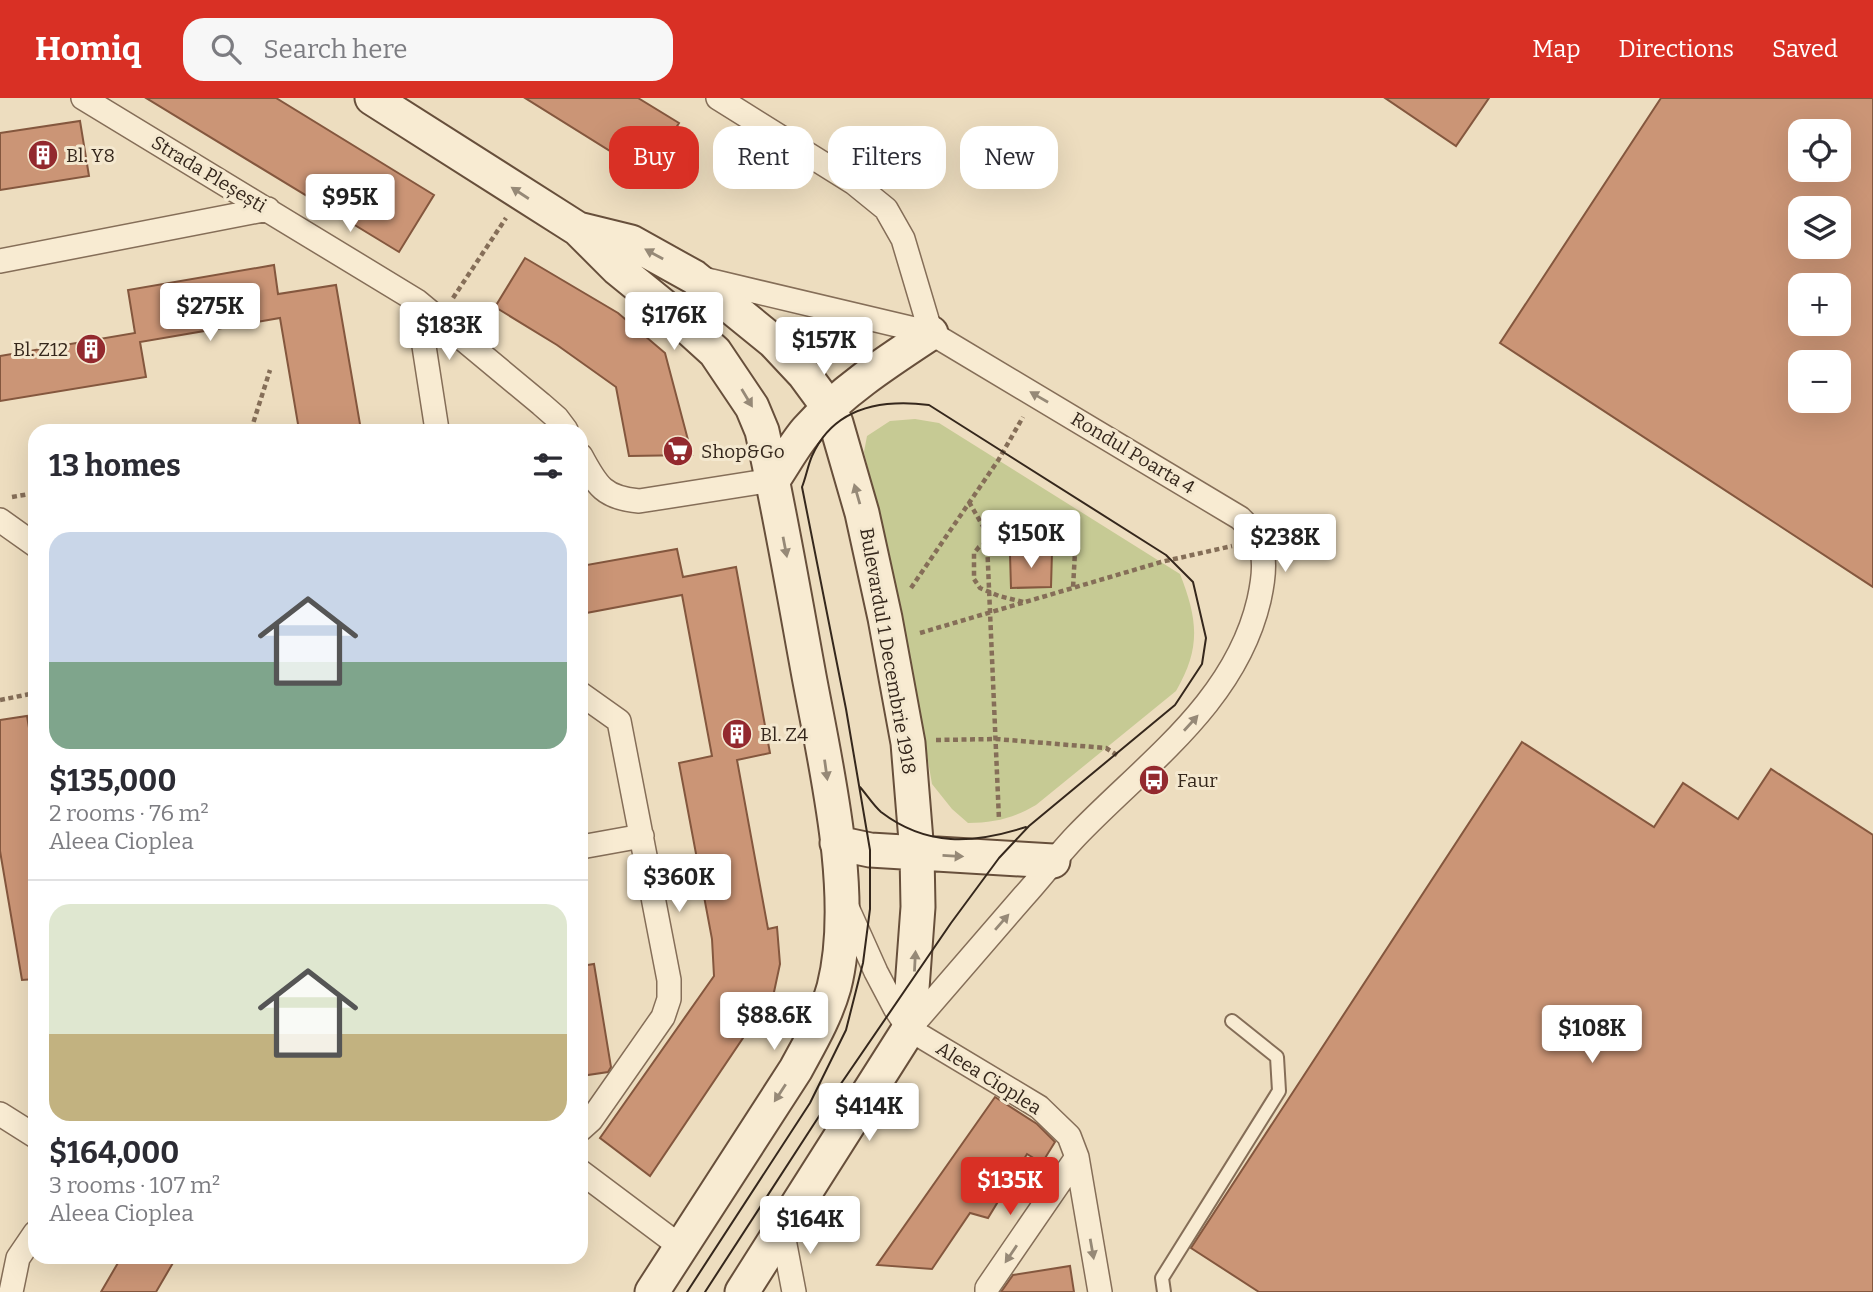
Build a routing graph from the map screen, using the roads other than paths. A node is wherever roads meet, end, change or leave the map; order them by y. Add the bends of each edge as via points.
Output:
1 (83, 98) edge
2 (372, 98) edge
3 (718, 98) edge
4 (268, 209) junction
5 (578, 229) junction
6 (0, 261) edge
7 (694, 277) junction
8 (417, 301) junction
9 (931, 333) junction
10 (829, 408) junction
11 (436, 424) edge
12 (561, 424) edge
13 (588, 467) edge
14 (773, 480) junction
15 (0, 520) edge
16 (28, 540) edge
17 (588, 699) edge
18 (642, 836) junction
19 (837, 843) junction
20 (588, 846) edge
21 (917, 853) junction
22 (1053, 861) junction
23 (842, 896) junction
24 (1232, 1021) dead end
25 (909, 1029) junction
26 (0, 1114) edge
27 (588, 1123) edge
28 (28, 1132) edge
29 (1077, 1157) junction
30 (588, 1177) edge
31 (782, 1229) junction
32 (28, 1243) edge
33 (681, 1247) junction
34 (11, 1292) edge
35 (652, 1292) edge
36 (742, 1292) edge
37 (794, 1292) edge
38 (987, 1292) edge
39 (1100, 1292) edge
40 (1164, 1292) edge

1 - 4 street, Strada Pleșești
5 -> 2 main road, Bulevardul 1 Decembrie 1918
3 - 9 street via 854,183 886,209 903,239
4 - 6 street
4 - 8 street, Strada Pleșești
7 -> 5 main road, Bulevardul 1 Decembrie 1918 via 631,242
5 -> 14 main road, Bulevardul 1 Decembrie 1918 via 715,352 752,407
7 - 9 street, Rondul Poarta 4
7 - 10 main road, Bulevardul 1 Decembrie 1918 via 774,342
8 - 11 street
8 - 12 street, Strada Pleșești
9 - 10 main road
22 -> 9 street, Rondul Poarta 4 via 1192,723 1227,676 1255,614 1263,571 1260,540 1240,517
10 - 14 main road via 805,432
21 -> 10 main road, Bulevardul 1 Decembrie 1918 via 908,743 887,630 862,513
13 - 14 street via 602,490 618,499 639,501
14 -> 19 main road, Bulevardul 1 Decembrie 1918
15 - 16 street
17 - 18 street via 619,721
18 - 20 street
18 - 27 street via 669,999 663,1017
19 - 21 main road
19 - 23 main road, Bulevardul 1 Decembrie 1918
21 -> 22 main road
25 -> 21 main road, Bulevardul 1 Decembrie 1918
25 -> 22 street
23 - 25 street, Aleea Cioplea via 876,972
23 -> 33 main road, Bulevardul 1 Decembrie 1918 via 834,987 817,1031
24 - 40 lane via 1278,1057 1279,1091 1162,1278
25 - 29 street, Aleea Cioplea via 1039,1107 1069,1136
25 - 31 main road, Bulevardul 1 Decembrie 1918
26 - 28 street
29 -> 38 street
29 -> 39 street
30 - 33 street
31 - 36 main road, Bulevardul 1 Decembrie 1918
31 - 37 street
32 - 34 street via 18,1258
33 - 35 main road, Bulevardul 1 Decembrie 1918

